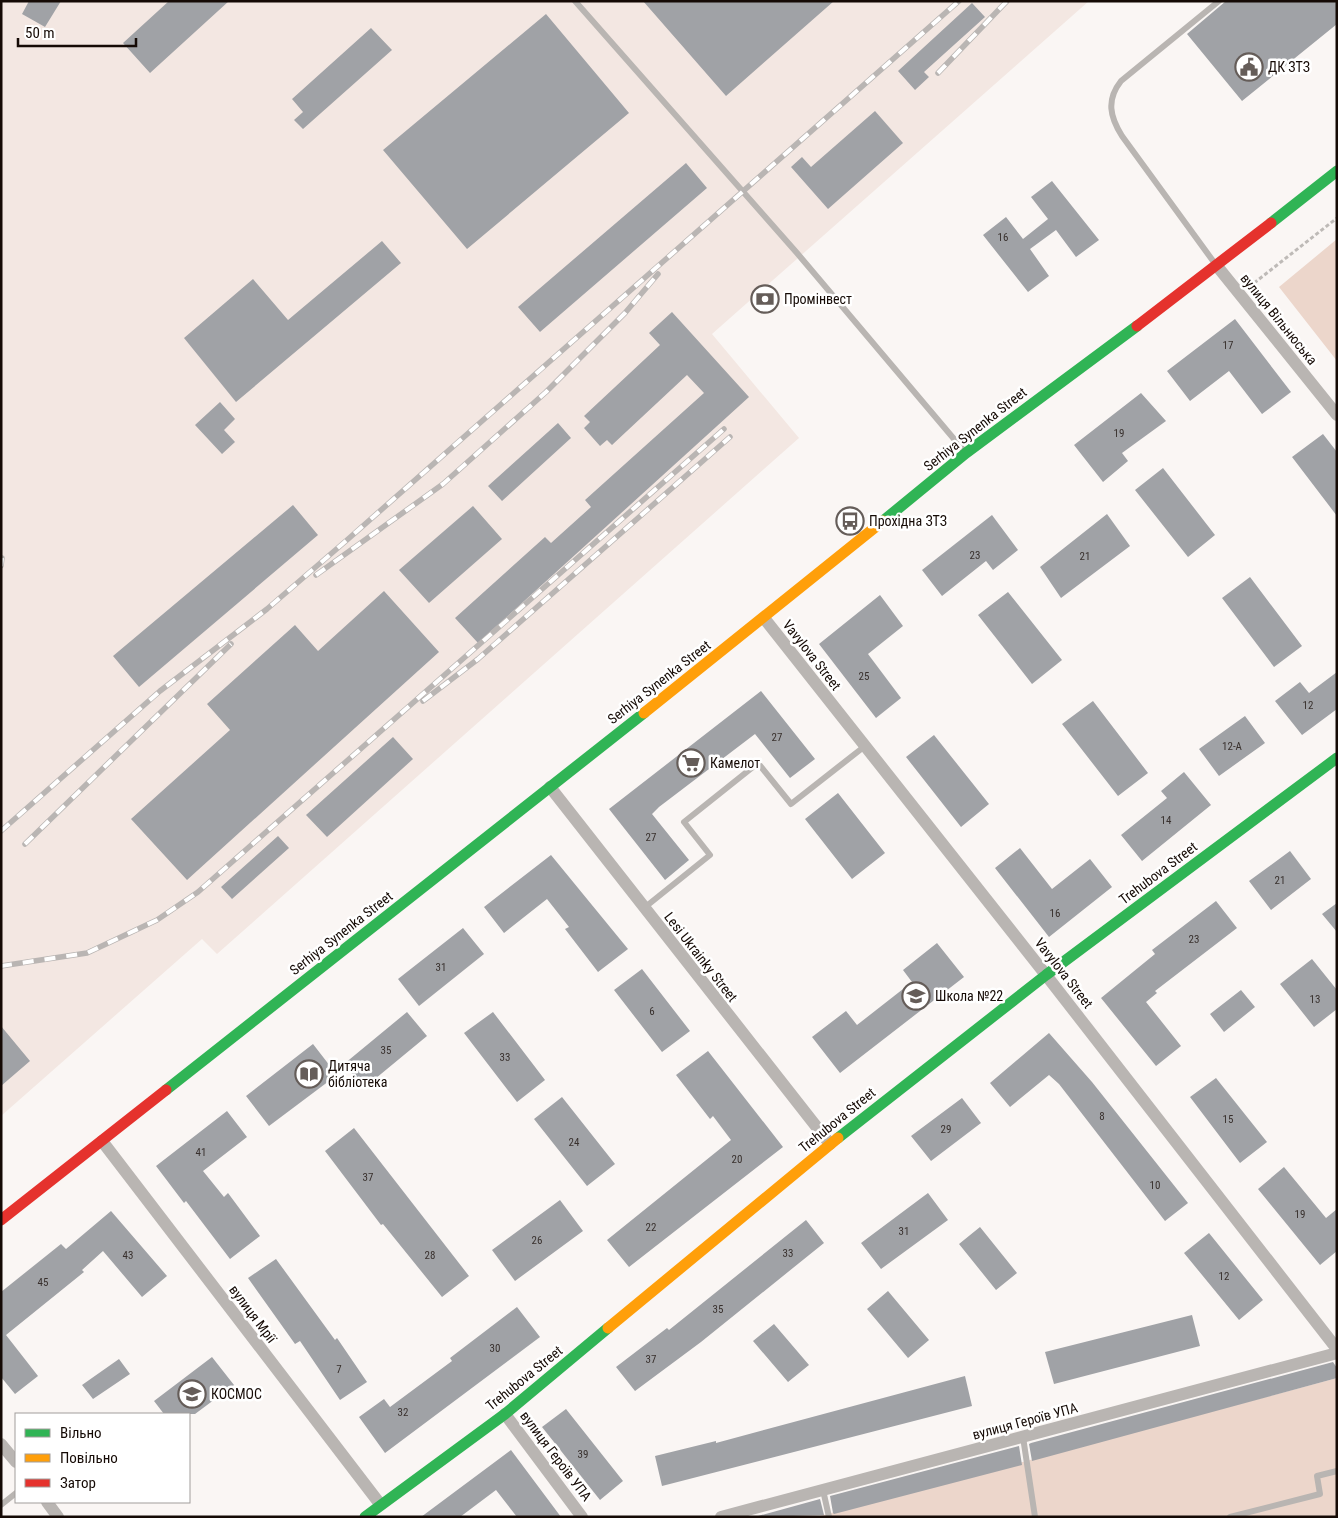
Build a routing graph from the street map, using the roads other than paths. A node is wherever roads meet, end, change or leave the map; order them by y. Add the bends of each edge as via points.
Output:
1 (575, 1) edge
2 (1219, 1) edge
3 (1337, 171) edge
4 (1217, 266) junction
5 (1337, 414) edge
6 (966, 453) junction
7 (764, 618) junction
8 (865, 746) junction
9 (1337, 758) edge
10 (550, 788) junction
11 (643, 909) junction
12 (1046, 975) junction
13 (102, 1141) junction
14 (830, 1144) junction
15 (1, 1220) edge
16 (1337, 1351) edge
17 (506, 1414) junction
18 (1023, 1437) junction
19 (1, 1444) edge
20 (15, 1461) edge
21 (1337, 1471) edge
22 (823, 1490) junction
23 (15, 1494) edge
24 (48, 1503) edge
25 (380, 1504) junction
26 (1, 1505) edge
27 (58, 1517) edge
28 (365, 1517) edge
29 (582, 1517) edge
30 (722, 1517) edge
31 (829, 1517) edge
32 (1034, 1517) edge
33 (1230, 1517) edge

1 - 6 lane via 797,253
2 - 4 lane via 1120,81 1110,102 1115,124 1122,136
3 - 4 street, Serhiya Synenka Street
4 - 5 street, вулиця Вільнюська
4 - 6 street, Serhiya Synenka Street
6 - 7 street, Serhiya Synenka Street
7 - 8 street, Vavylova Street
7 - 10 street, Serhiya Synenka Street
8 - 11 lane via 791,804 758,763 684,822 710,856
8 - 12 street, Vavylova Street
9 - 12 street, Trehubova Street
10 - 11 street, Lesi Ukrainky Street
10 - 13 street, Serhiya Synenka Street
11 - 14 street, Lesi Ukrainky Street
12 - 14 street, Trehubova Street
12 - 16 street, Vavylova Street
13 - 15 street, Serhiya Synenka Street
13 - 25 street, вулиця Мрії
14 - 17 street, Trehubova Street
16 - 18 street, вулиця Героїв УПА
17 - 25 street, Trehubova Street
17 - 29 street, вулиця Героїв УПА
18 - 22 street, вулиця Героїв УПА
18 - 32 lane
19 - 20 street
21 - 33 lane via 1317,1476 1320,1494
22 - 30 street, вулиця Героїв УПА
22 - 31 lane
23 - 26 lane
24 - 27 street
25 - 28 street, Trehubova Street

